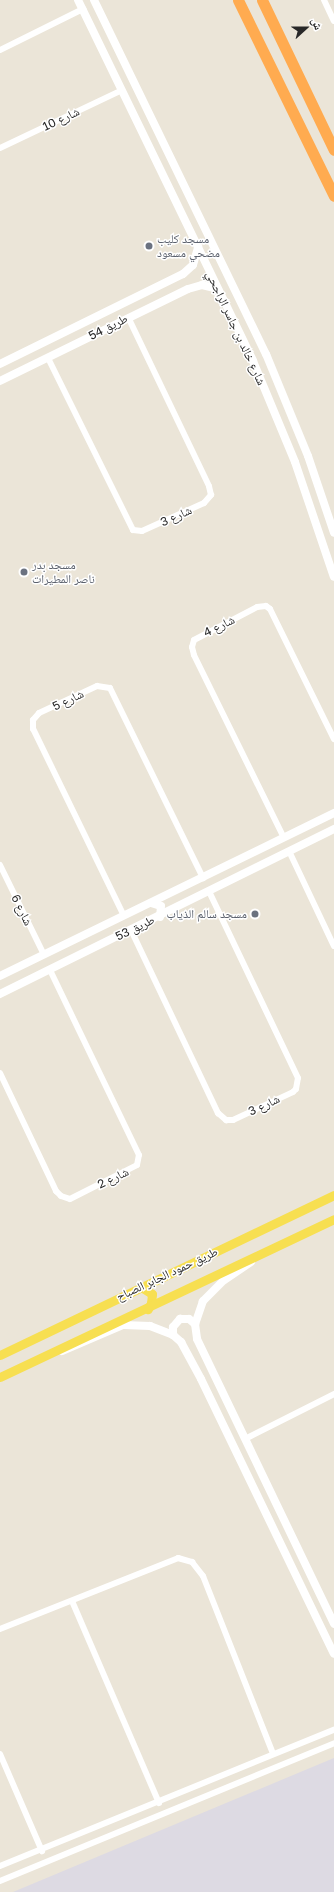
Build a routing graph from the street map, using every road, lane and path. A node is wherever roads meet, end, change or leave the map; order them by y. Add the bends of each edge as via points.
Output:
1 (78, 0) edge
2 (94, 0) edge
3 (232, 0) edge
4 (238, 0) edge
5 (262, 0) edge
6 (324, 0) edge
7 (83, 9) junction
8 (334, 21) edge
9 (258, 40) junction
10 (0, 50) edge
11 (122, 90) junction
12 (149, 113) junction
13 (136, 119) junction
14 (158, 131) junction
15 (144, 137) junction
16 (0, 148) edge
17 (334, 150) edge
18 (334, 196) edge
19 (198, 247) junction
20 (174, 279) junction
21 (218, 289) junction
22 (179, 293) junction
23 (128, 317) junction
24 (48, 358) junction
25 (1, 363) edge
26 (0, 381) edge
27 (277, 416) junction
28 (293, 417) junction
29 (308, 456) junction
30 (295, 462) junction
31 (334, 533) edge
32 (334, 577) edge
33 (334, 739) edge
34 (334, 814) edge
35 (334, 829) edge
36 (284, 838) junction
37 (289, 851) junction
38 (0, 865) edge
39 (203, 878) junction
40 (209, 891) junction
41 (172, 893) junction
42 (151, 903) junction
43 (179, 907) junction
44 (124, 916) junction
45 (160, 917) junction
46 (131, 930) junction
47 (334, 946) edge
48 (44, 955) junction
49 (50, 970) junction
50 (0, 976) edge
51 (0, 994) edge
52 (0, 1073) edge
53 (334, 1195) edge
54 (334, 1219) edge
55 (264, 1252) junction
56 (141, 1287) junction
57 (148, 1309) junction
58 (195, 1324) junction
59 (173, 1336) junction
60 (0, 1355) edge
61 (40, 1358) junction
62 (0, 1377) edge
63 (334, 1394) edge
64 (245, 1439) junction
65 (72, 1601) junction
66 (334, 1624) edge
67 (0, 1629) edge
68 (334, 1654) edge
69 (334, 1730) edge
70 (334, 1743) edge
71 (0, 1754) edge
72 (273, 1754) junction
73 (159, 1803) junction
74 (42, 1851) junction
75 (0, 1866) edge
76 (0, 1881) edge

1 - 7 street, شارع خالد بن جاسر الراجحي
2 - 12 street, شارع خالد بن جاسر الراجحي
3 - 9 highway
4 - 9 highway
5 - 17 highway
6 - 8 street
7 - 10 street
7 - 11 street, شارع خالد بن جاسر الراجحي
9 - 18 highway
11 - 13 street, شارع خالد بن جاسر الراجحي
11 - 16 street, شارع 10
12 - 13 street via 145,118
12 - 14 street, شارع خالد بن جاسر الراجحي
13 - 15 street, شارع خالد بن جاسر الراجحي
14 - 15 street via 148,131
14 - 28 street, شارع خالد بن جاسر الراجحي via 263,347
15 - 19 street, شارع خالد بن جاسر الراجحي
19 - 20 street, طريق 54 via 193,264
19 - 21 street, شارع خالد بن جاسر الراجحي
20 - 22 street via 180,282
20 - 25 street, طريق 54
21 - 22 street, طريق 54 via 202,285
21 - 27 street, شارع خالد بن جاسر الراجحي
22 - 23 street, طريق 54
23 - 24 street, طريق 54
23 - 24 street, شارع 3 via 209,486 211,495 204,503 142,531 133,530
24 - 26 street, طريق 54
27 - 28 street via 286,424 292,422
27 - 30 street, شارع خالد بن جاسر الراجحي
28 - 29 street, شارع خالد بن جاسر الراجحي
29 - 30 street via 299,456
29 - 31 street, شارع خالد بن جاسر الراجحي
30 - 32 street, شارع خالد بن جاسر الراجحي
33 - 36 street, شارع 4 via 270,609 257,607 194,640 194,655
34 - 36 street, طريق 53
35 - 37 street, طريق 53
36 - 39 street, طريق 53
37 - 40 street, طريق 53
37 - 47 street
38 - 48 street, شارع 6
39 - 41 street, طريق 53
39 - 44 street, شارع 5 via 110,688 97,686 46,710 34,717 33,729
40 - 43 street, طريق 53
40 - 46 street, شارع 3 via 298,1078 293,1092 233,1120 226,1120 218,1113
41 - 42 street, طريق 53
41 - 43 street via 169,903
42 - 44 street, طريق 53
42 - 45 street via 161,906
43 - 45 street, طريق 53
44 - 48 street, طريق 53
45 - 46 street, طريق 53
46 - 49 street, طريق 53
48 - 50 street, طريق 53
49 - 51 street, طريق 53
49 - 52 street, شارع 2 via 139,1155 137,1165 70,1199 61,1196 56,1191
53 - 56 main road, طريق حمود الجابر الصباح
54 - 55 main road, طريق حمود الجابر الصباح
55 - 57 main road, طريق حمود الجابر الصباح
55 - 58 street via 212,1291 203,1301
56 - 57 main road via 152,1294
56 - 60 main road, طريق حمود الجابر الصباح
57 - 61 main road, طريق حمود الجابر الصباح
58 - 59 street via 188,1319 180,1319 173,1327
58 - 64 street via 202,1352
59 - 61 street via 150,1326 123,1325 77,1346
59 - 68 street via 187,1351 198,1372
61 - 62 main road, طريق حمود الجابر الصباح
63 - 64 street
64 - 66 street
65 - 67 street
65 - 72 street via 178,1558 192,1562 203,1576
65 - 73 street
69 - 72 street
70 - 76 street
71 - 74 street
72 - 73 street
73 - 74 street
74 - 75 street

